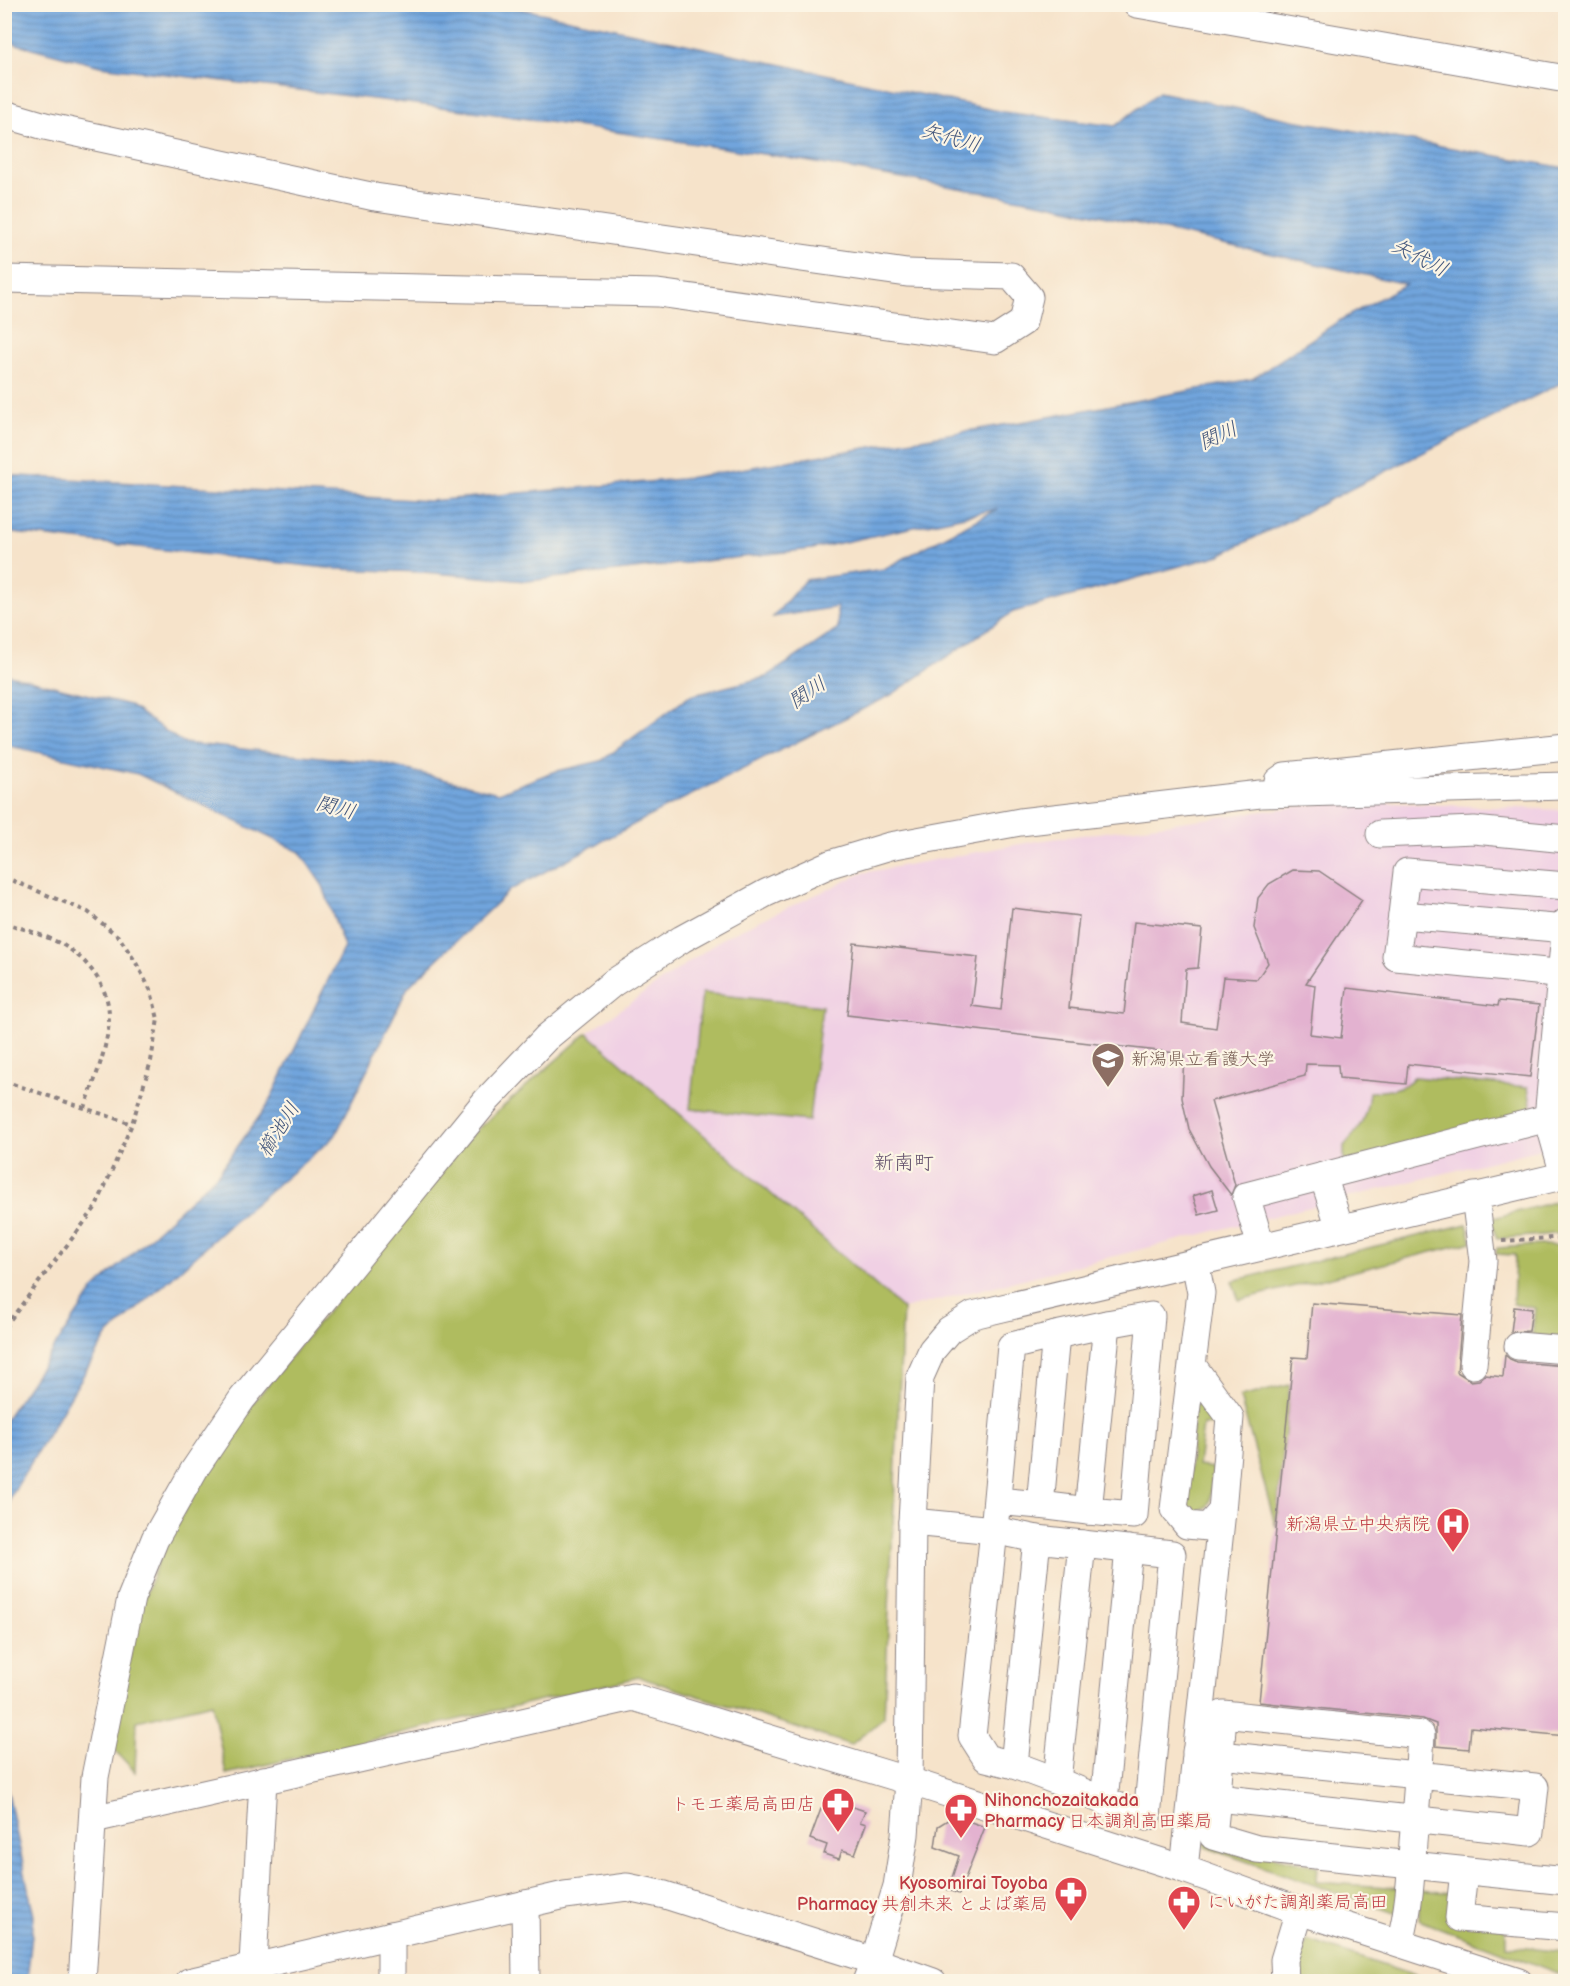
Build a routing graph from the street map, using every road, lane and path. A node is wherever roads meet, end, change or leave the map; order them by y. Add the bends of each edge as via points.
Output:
1 (1137, 4) edge
2 (1566, 79) edge
3 (4, 114) edge
4 (4, 279) edge
5 (1566, 747) edge
6 (1566, 786) edge
7 (1260, 794) junction
8 (1380, 834) dead end
9 (1566, 839) edge
10 (4, 877) edge
11 (1566, 886) edge
12 (1402, 915) junction
13 (4, 922) edge
14 (1566, 922) edge
15 (1565, 929) edge
16 (1563, 974) edge
17 (1561, 1019) edge
18 (4, 1081) edge
19 (85, 1108) junction
20 (1548, 1118) junction
21 (132, 1124) junction
22 (1565, 1175) edge
23 (1323, 1176) junction
24 (1475, 1196) junction
25 (1340, 1228) junction
26 (1566, 1237) edge
27 (1481, 1245) junction
28 (1261, 1246) junction
29 (1195, 1262) junction
30 (1107, 1324) junction
31 (4, 1328) edge
32 (1056, 1335) junction
33 (1518, 1346) dead end
34 (1566, 1350) edge
35 (1192, 1365) junction
36 (1473, 1365) dead end
37 (997, 1501) junction
38 (1040, 1505) junction
39 (1088, 1511) junction
40 (1222, 1511) junction
41 (912, 1522) junction
42 (994, 1530) junction
43 (1037, 1539) junction
44 (1082, 1544) junction
45 (1129, 1550) junction
46 (1208, 1754) junction
47 (1014, 1766) junction
48 (1418, 1775) junction
49 (263, 1780) junction
50 (909, 1781) junction
51 (1057, 1782) junction
52 (1218, 1798) junction
53 (1104, 1801) junction
54 (93, 1819) junction
55 (1415, 1821) junction
56 (1530, 1832) junction
57 (1411, 1866) junction
58 (1184, 1869) junction
59 (1464, 1871) junction
60 (1525, 1877) junction
61 (1566, 1881) edge
62 (525, 1904) junction
63 (1299, 1911) junction
64 (1566, 1927) edge
65 (391, 1935) junction
66 (1400, 1943) junction
67 (870, 1971) edge
68 (252, 1974) edge
69 (82, 1982) edge
70 (189, 1982) edge
71 (391, 1982) edge
72 (526, 1982) edge
73 (933, 1982) edge
74 (1285, 1982) edge
75 (1519, 1982) edge

1 - 2 street
3 - 4 street via 375,197 907,273 1011,276 1029,297 1023,322 995,340 658,293
5 - 7 street via 1285,776
6 - 7 street
7 - 54 street via 1020,822 890,846 830,864 766,893 682,939 613,983 546,1038 486,1101 242,1399 194,1470 155,1539 131,1598 94,1777
8 - 9 street via 1474,830
10 - 21 path via 88,912 119,937 151,991 158,1019 151,1061
11 - 12 street via 1407,872
12 - 15 street
12 - 16 street via 1396,957
13 - 19 path via 54,940 76,955 94,971 106,997 109,1017 104,1048
14 - 15 street
15 - 16 street
16 - 17 street
17 - 20 street
18 - 19 path
19 - 21 path
20 - 22 street
20 - 23 street
21 - 31 path via 96,1207
22 - 24 street
23 - 25 street
23 - 28 street via 1246,1196
24 - 25 street
24 - 27 street
25 - 28 street
26 - 27 path
27 - 36 street via 1483,1262
28 - 29 street
29 - 35 street via 1201,1293
29 - 41 street via 973,1315 949,1330 932,1350 920,1377
30 - 32 street
30 - 39 street
30 - 39 street via 1150,1316 1134,1515
32 - 37 street via 1011,1346
32 - 38 street
33 - 34 street
35 - 40 street via 1230,1417
35 - 40 street via 1174,1509 1187,1525 1208,1527
37 - 38 street
37 - 42 street
38 - 39 street
40 - 46 street
41 - 42 street
41 - 50 street
42 - 43 street
42 - 47 street via 972,1736 986,1758
43 - 44 street
43 - 47 street
44 - 45 street
44 - 51 street
45 - 53 street
45 - 53 street via 1172,1554 1147,1817
46 - 48 street
46 - 48 street via 1223,1714 1421,1735
46 - 52 street
46 - 58 street
47 - 51 street
48 - 55 street
48 - 56 street via 1535,1787
49 - 50 street via 633,1697
49 - 54 street
49 - 68 street
50 - 58 street
50 - 67 street via 897,1886
51 - 53 street
52 - 55 street
52 - 57 street via 1213,1836 1257,1849
54 - 69 street
55 - 56 street
55 - 57 street
56 - 60 street
57 - 59 street
57 - 66 street via 1408,1914
58 - 63 street
59 - 60 street
59 - 64 street via 1459,1918
60 - 61 street
62 - 65 street
62 - 67 street via 627,1887 665,1896
62 - 72 street
63 - 66 street
63 - 74 street via 1284,1960
65 - 68 street
65 - 71 street
66 - 75 street
67 - 73 street
68 - 70 street

